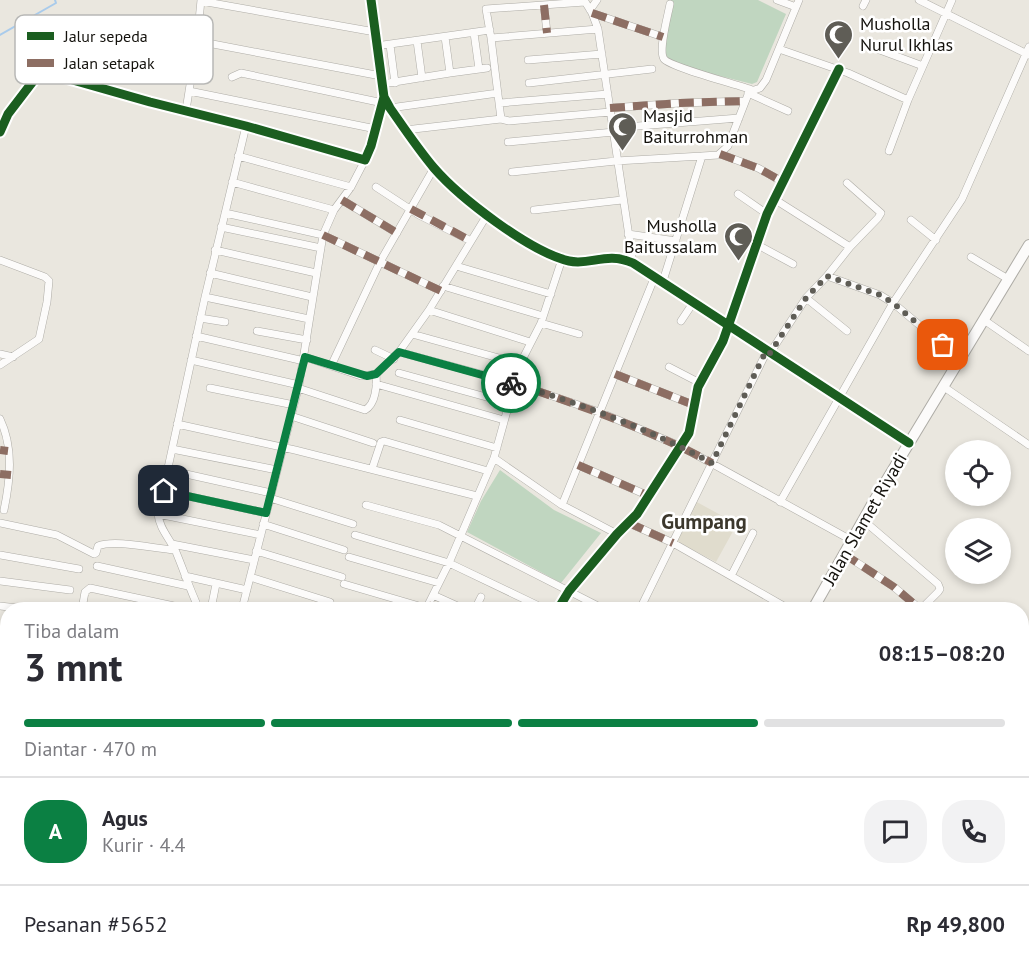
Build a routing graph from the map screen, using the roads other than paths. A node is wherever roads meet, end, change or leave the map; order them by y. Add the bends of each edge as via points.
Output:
1 (201, 0) edge
2 (371, 0) edge
3 (483, 0) edge
4 (597, 0) edge
5 (777, 0) edge
6 (919, 0) edge
7 (952, 0) edge
8 (584, 1) edge
9 (798, 3) edge
10 (670, 4) dead end
11 (544, 5) junction
12 (486, 9) junction
13 (591, 12) junction
14 (945, 12) junction
15 (200, 15) edge
16 (598, 29) junction
17 (375, 32) junction
18 (474, 33) junction
19 (547, 33) junction
20 (491, 34) junction
21 (446, 37) junction
22 (663, 37) junction
23 (417, 41) junction
24 (213, 44) edge
25 (390, 45) junction
26 (376, 46) junction
27 (779, 49) junction
28 (877, 49) dead end
29 (1028, 52) edge
30 (602, 54) junction
31 (528, 60) dead end
32 (923, 66) junction
33 (652, 69) dead end
34 (839, 69) junction
35 (450, 73) junction
36 (606, 75) junction
37 (232, 76) dead end
38 (422, 78) junction
39 (382, 80) junction
40 (395, 83) junction
41 (529, 83) dead end
42 (31, 84) edge
43 (87, 84) edge
44 (190, 84) edge
45 (189, 91) junction
46 (498, 93) junction
47 (608, 94) junction
48 (748, 94) junction
49 (383, 100) junction
50 (908, 100) junction
51 (500, 103) junction
52 (390, 108) junction
53 (186, 110) junction
54 (610, 110) junction
55 (788, 111) dead end
56 (739, 118) junction
57 (501, 119) junction
58 (246, 126) junction
59 (376, 129) junction
60 (405, 130) junction
61 (613, 130) junction
62 (0, 132) edge
63 (508, 142) dead end
64 (889, 151) dead end
65 (720, 154) junction
66 (238, 156) junction
67 (702, 156) junction
68 (365, 160) junction
69 (616, 161) junction
70 (434, 168) junction
71 (512, 171) dead end
72 (232, 182) junction
73 (783, 182) junction
74 (847, 183) dead end
75 (376, 186) dead end
76 (351, 187) junction
77 (738, 194) dead end
78 (774, 198) junction
79 (342, 200) junction
80 (622, 200) junction
81 (411, 209) junction
82 (334, 210) junction
83 (534, 210) dead end
84 (225, 213) junction
85 (767, 214) junction
86 (487, 215) junction
87 (911, 220) dead end
88 (221, 227) junction
89 (397, 233) junction
90 (628, 234) junction
91 (322, 235) junction
92 (936, 240) junction
93 (471, 241) junction
94 (676, 241) junction
95 (756, 244) junction
96 (850, 247) junction
97 (321, 248) junction
98 (1028, 248) edge
99 (215, 250) junction
100 (971, 256) dead end
101 (562, 258) junction
102 (0, 260) edge
103 (380, 262) junction
104 (633, 263) junction
105 (794, 264) dead end
106 (456, 266) junction
107 (210, 273) junction
108 (316, 273) junction
109 (655, 276) junction
110 (827, 276) junction
111 (1008, 279) junction
112 (663, 281) junction
113 (442, 289) junction
114 (551, 294) junction
115 (205, 297) junction
116 (312, 297) junction
117 (806, 298) junction
118 (693, 303) junction
119 (893, 303) junction
120 (429, 310) junction
121 (200, 318) junction
122 (309, 319) junction
123 (542, 320) junction
124 (984, 320) junction
125 (681, 321) dead end
126 (225, 322) dead end
127 (727, 326) junction
128 (257, 331) dead end
129 (847, 331) dead end
130 (412, 334) junction
131 (579, 334) dead end
132 (196, 336) junction
133 (307, 340) junction
134 (530, 342) junction
135 (375, 350) dead end
136 (1029, 351) edge
137 (399, 352) junction
138 (768, 352) junction
139 (0, 354) edge
140 (13, 357) junction
141 (304, 359) junction
142 (394, 359) junction
143 (960, 359) junction
144 (191, 360) junction
145 (520, 364) junction
146 (0, 365) edge
147 (331, 366) junction
148 (669, 367) dead end
149 (399, 373) dead end
150 (376, 374) junction
151 (615, 374) junction
152 (700, 382) junction
153 (514, 383) junction
154 (376, 384) junction
155 (299, 387) junction
156 (944, 387) junction
157 (210, 388) dead end
158 (838, 398) junction
159 (508, 404) junction
160 (294, 405) junction
161 (693, 405) junction
162 (599, 412) junction
163 (291, 416) junction
164 (0, 419) edge
165 (400, 420) dead end
166 (504, 420) junction
167 (177, 424) junction
168 (373, 443) dead end
169 (909, 443) junction
170 (1029, 445) edge
171 (680, 446) junction
172 (282, 447) junction
173 (172, 448) junction
174 (496, 448) junction
175 (4, 451) edge
176 (494, 458) junction
177 (712, 463) junction
178 (578, 465) junction
179 (372, 469) junction
180 (168, 470) junction
181 (277, 470) junction
182 (488, 471) junction
183 (0, 474) edge
184 (11, 475) junction
185 (164, 491) junction
186 (271, 495) junction
187 (477, 496) junction
188 (649, 496) junction
189 (780, 502) junction
190 (366, 505) dead end
191 (562, 505) junction
192 (2, 510) edge
193 (266, 513) junction
194 (158, 514) junction
195 (863, 520) junction
196 (1, 523) edge
197 (629, 523) junction
198 (263, 524) junction
199 (353, 524) dead end
200 (753, 533) dead end
201 (617, 534) junction
202 (261, 535) junction
203 (355, 535) dead end
204 (460, 537) junction
205 (851, 540) junction
206 (673, 543) junction
207 (174, 547) junction
208 (344, 550) dead end
209 (256, 551) junction
210 (844, 554) junction
211 (0, 555) edge
212 (349, 557) dead end
213 (254, 560) junction
214 (449, 563) junction
215 (98, 566) dead end
216 (79, 569) dead end
217 (184, 576) junction
218 (731, 576) junction
219 (250, 577) junction
220 (0, 581) edge
221 (439, 583) junction
222 (216, 584) junction
223 (188, 586) junction
224 (70, 590) dead end
225 (247, 590) junction
226 (569, 591) junction
227 (433, 595) junction
228 (481, 597) dead end
229 (83, 602) edge
230 (155, 602) edge
231 (196, 602) edge
232 (212, 602) edge
233 (244, 602) edge
234 (330, 602) dead end
235 (411, 602) edge
236 (430, 602) edge
237 (448, 602) edge
238 (478, 602) edge
239 (530, 602) edge
240 (562, 602) edge
241 (584, 602) edge
242 (644, 602) edge
243 (777, 602) edge
244 (817, 602) edge
245 (912, 602) edge
246 (927, 602) edge

1 - 15 street
1 - 17 street
2 - 17 street
3 - 12 street
4 - 13 street
5 - 9 street
6 - 14 street
7 - 14 street
8 - 11 street
8 - 13 street
9 - 27 street
10 - 22 street
11 - 12 street
11 - 19 street
12 - 20 street
13 - 16 street
13 - 22 street
14 - 29 street
14 - 32 street
16 - 19 street
16 - 30 street
17 - 26 street
18 - 20 street
18 - 21 street
18 - 35 street via 483,69
19 - 20 street
20 - 46 street
21 - 23 street
21 - 35 street
22 - 48 street via 663,57 668,62
23 - 25 street
23 - 38 street
24 - 39 street
25 - 26 street
25 - 40 street
26 - 39 street
27 - 34 street
27 - 48 street via 763,85
28 - 32 street
29 - 92 street via 962,199
30 - 31 street
30 - 36 street
32 - 50 street
33 - 36 street
34 - 50 street
34 - 73 street
35 - 38 street
36 - 41 street
36 - 47 street
37 - 49 street via 241,73
38 - 40 street
39 - 40 street
39 - 49 street
42 - 62 street via 8,114
43 - 53 street
44 - 45 street
45 - 53 street
45 - 59 street
46 - 51 street
46 - 52 street
47 - 51 street
47 - 54 street
48 - 54 street
48 - 55 street
48 - 56 street
49 - 52 street
49 - 59 street
50 - 64 street
51 - 57 street
52 - 60 street
53 - 58 street
54 - 57 street
54 - 61 street
56 - 61 street
56 - 65 street via 728,146
57 - 60 street
58 - 66 street
58 - 68 street
59 - 68 street
60 - 70 street
61 - 63 street
61 - 69 street
65 - 67 street
65 - 73 street
66 - 72 street
66 - 76 street
67 - 69 street
67 - 94 street
68 - 76 street
69 - 71 street
69 - 80 street
70 - 81 street
70 - 86 street
72 - 82 street
72 - 84 street
73 - 78 street
74 - 96 street via 880,210 878,218
75 - 81 street
76 - 79 street
77 - 85 street
78 - 85 street
78 - 96 street
79 - 82 street
79 - 89 street
80 - 83 street
80 - 90 street
81 - 89 street
81 - 93 street
82 - 91 street
84 - 88 street
84 - 91 street
85 - 95 street
86 - 93 street
86 - 101 street via 529,243
87 - 92 street
88 - 97 street
88 - 99 street
89 - 103 street
90 - 94 street
90 - 104 street
91 - 97 street
91 - 103 street
92 - 119 street
93 - 106 street
94 - 112 street
95 - 105 street
95 - 127 street
96 - 110 street
97 - 108 street
98 - 111 main road, Jalan Slamet Riyadi
99 - 107 street
99 - 108 street
100 - 111 street
101 - 104 street via 578,262 615,258
101 - 114 street
102 - 140 street via 48,281 39,339
103 - 113 street
103 - 147 street
104 - 109 street
106 - 113 street
106 - 114 street
107 - 115 street
107 - 116 street
108 - 116 street
109 - 112 street
109 - 151 street
110 - 117 street
110 - 119 street
111 - 124 main road, Jalan Slamet Riyadi
112 - 118 street
113 - 120 street
113 - 123 street
114 - 123 street
115 - 121 street
115 - 122 street
116 - 122 street
117 - 129 street
117 - 138 street
118 - 125 street
118 - 127 street
119 - 143 street
119 - 158 street
120 - 130 street
120 - 134 street
121 - 126 street
121 - 132 street
122 - 133 street
123 - 131 street
123 - 134 street
124 - 136 street
124 - 143 main road, Jalan Slamet Riyadi
127 - 138 street
127 - 152 street
128 - 133 street
130 - 137 street
130 - 145 street
132 - 141 street
132 - 144 street
133 - 141 street
134 - 145 street
135 - 142 street
137 - 142 street
137 - 153 street
138 - 158 street
138 - 177 street
139 - 140 street
140 - 146 street
141 - 147 street
141 - 155 street
142 - 150 street
143 - 156 main road, Jalan Slamet Riyadi
144 - 155 street
144 - 167 street
145 - 153 street
147 - 150 street via 361,376
148 - 152 street
149 - 159 street
150 - 154 street
151 - 161 street
151 - 162 street
152 - 161 street
153 - 159 street
153 - 162 street
154 - 155 street via 372,405 365,410
154 - 166 street
155 - 160 street
156 - 169 main road, Jalan Slamet Riyadi
156 - 170 street
157 - 160 street
158 - 169 street
158 - 189 street
159 - 166 street
160 - 163 street
161 - 171 street via 689,433
162 - 171 street
162 - 178 street
163 - 168 street
163 - 172 street
164 - 175 street
165 - 174 street
166 - 174 street
167 - 172 street
167 - 173 street
169 - 195 main road, Jalan Slamet Riyadi
171 - 177 street
171 - 188 street
172 - 179 street
172 - 181 street
173 - 180 street
173 - 181 street
174 - 176 street
175 - 184 street
176 - 182 street
176 - 191 street
177 - 189 street
177 - 206 street
178 - 188 street
178 - 191 street
179 - 182 street via 378,446 384,441
179 - 187 street
180 - 185 street
180 - 186 street
181 - 186 street
182 - 187 street
183 - 184 street
184 - 192 street
185 - 193 street
185 - 194 street
186 - 193 street
186 - 199 street
187 - 204 street
188 - 197 street
189 - 205 street
190 - 204 street via 439,525
191 - 201 street
192 - 196 street
193 - 198 street
194 - 202 street
194 - 207 street
195 - 205 main road, Jalan Slamet Riyadi
195 - 246 street via 938,584 940,589
196 - 207 street via 57,535 94,555 102,544
197 - 201 street
197 - 206 street
198 - 202 street
198 - 208 street
200 - 218 street
201 - 226 street
202 - 209 street
203 - 214 street
204 - 214 street
204 - 226 street
205 - 210 main road, Jalan Slamet Riyadi
206 - 218 street
206 - 242 street
207 - 213 street
207 - 217 street
209 - 213 street
209 - 235 street
210 - 244 main road, Jalan Slamet Riyadi
210 - 245 street
211 - 216 street
212 - 221 street
213 - 219 street
214 - 221 street
214 - 239 street
215 - 223 street
217 - 222 street
217 - 223 street
218 - 243 street
219 - 225 street
219 - 234 street
220 - 224 street
221 - 227 street
222 - 225 street
222 - 232 street
223 - 231 street
225 - 233 street
226 - 240 street
226 - 241 street
227 - 236 street
227 - 237 street
228 - 238 street
229 - 230 street via 90,588

